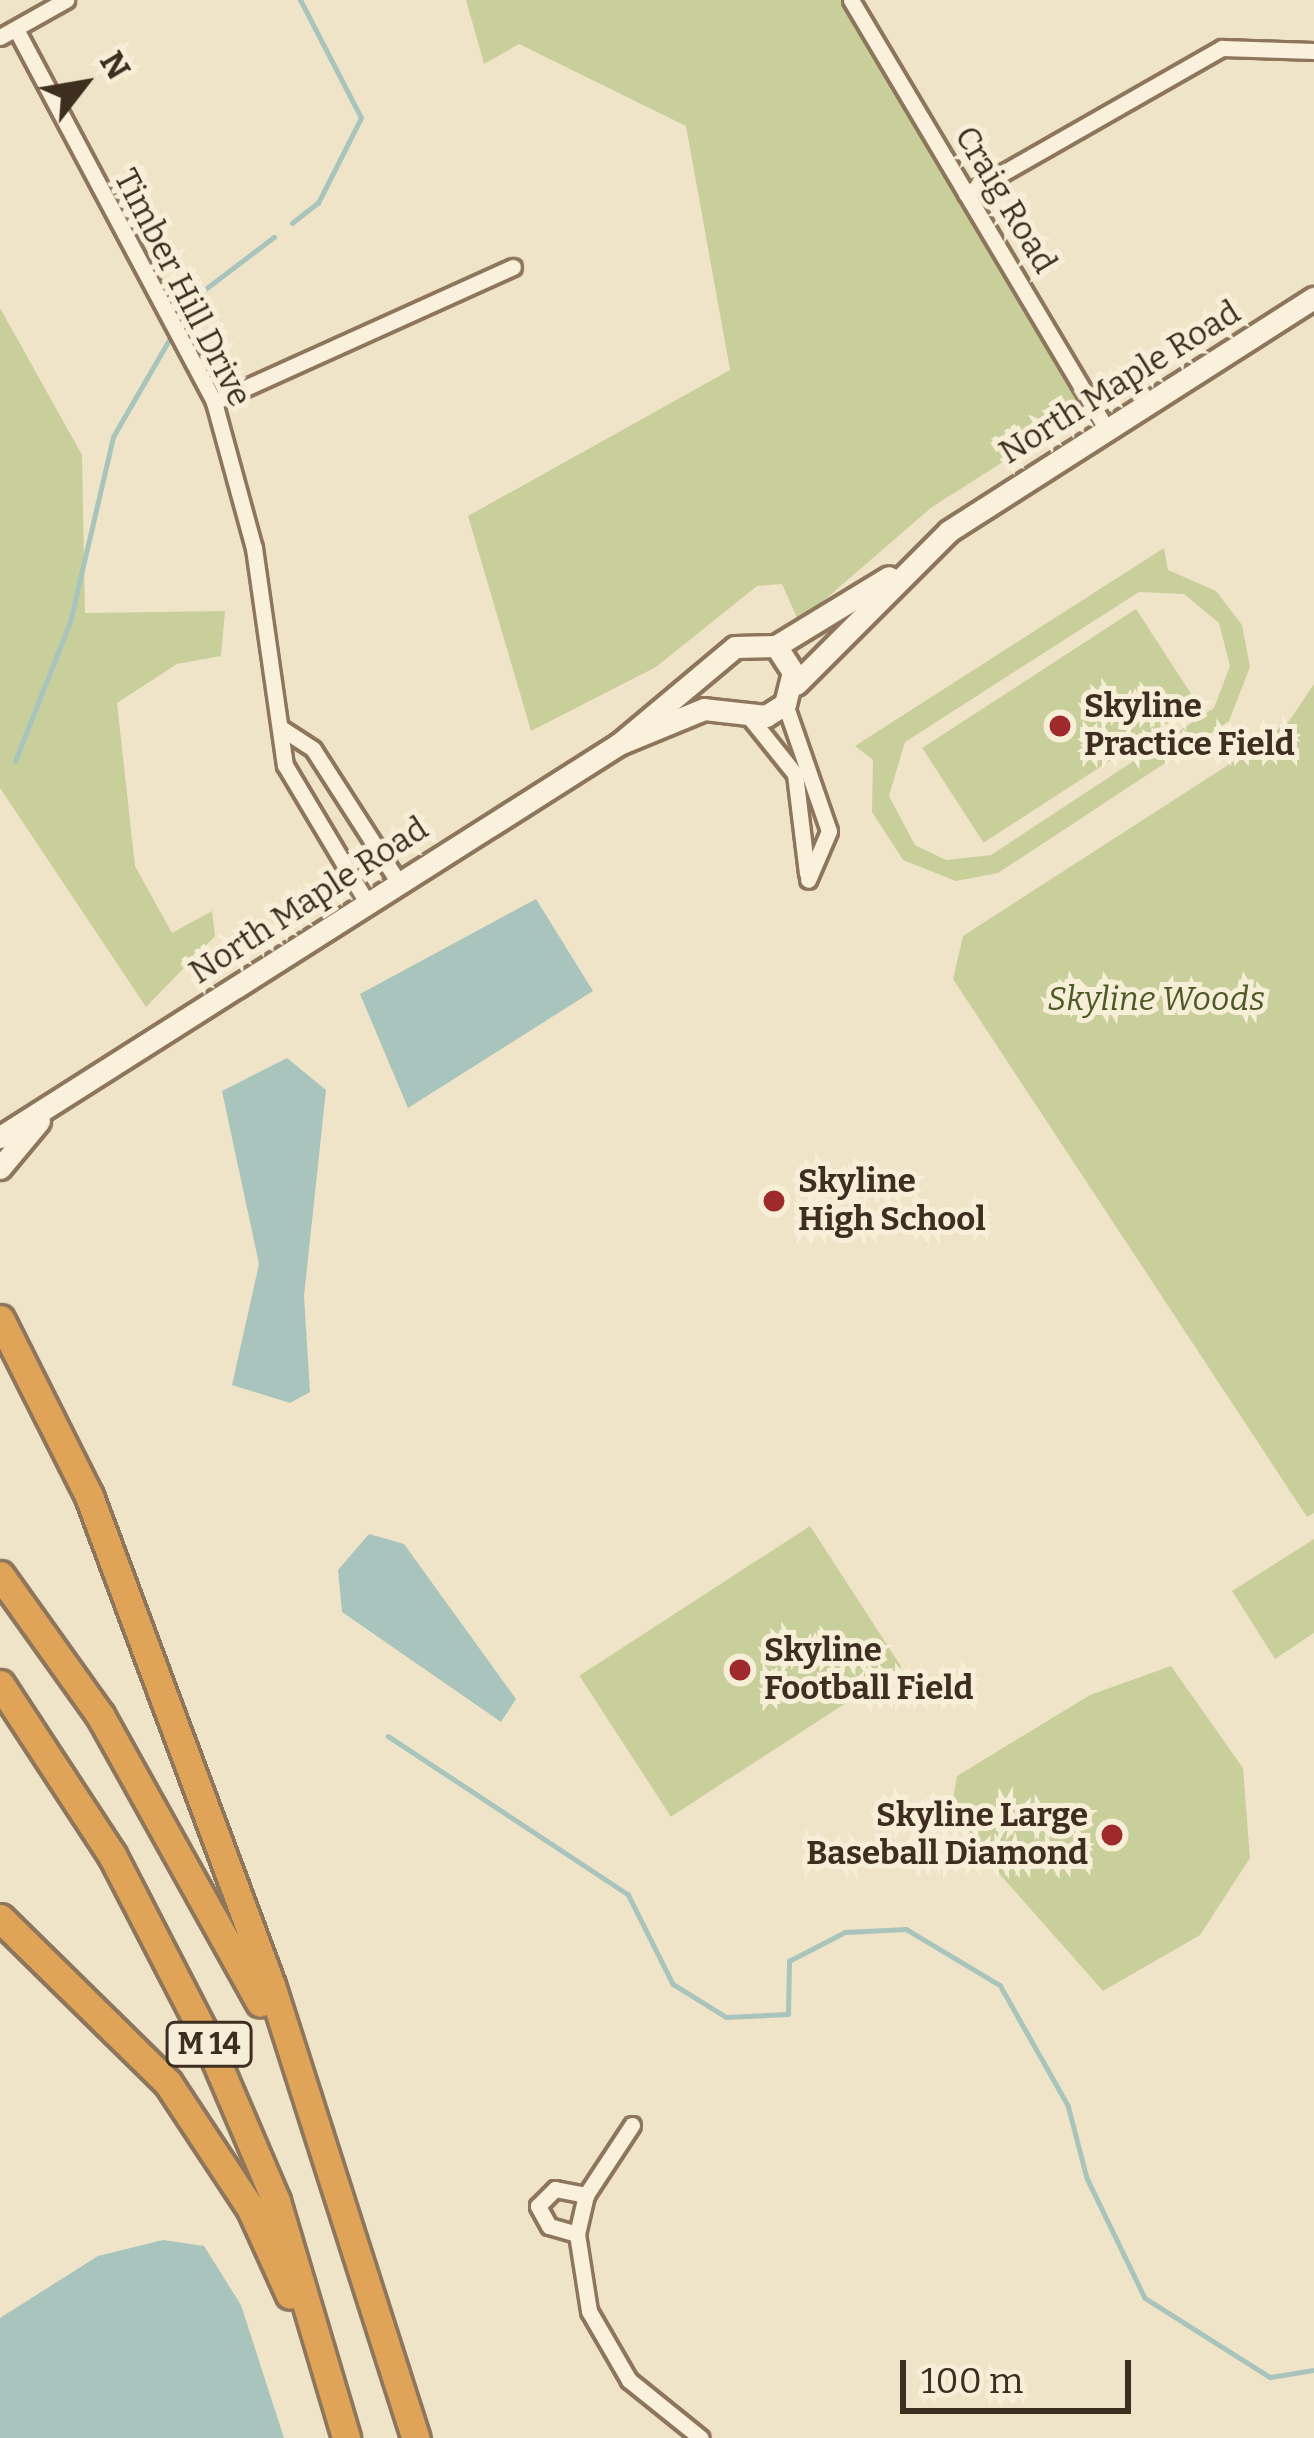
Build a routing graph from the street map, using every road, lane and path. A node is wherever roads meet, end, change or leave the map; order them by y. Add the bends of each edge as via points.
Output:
1 (66, 0) edge
2 (851, 0) edge
3 (17, 31) junction
4 (0, 38) edge
5 (1314, 51) edge
6 (966, 194) junction
7 (513, 267) dead end
8 (1314, 298) edge
9 (214, 402) junction
10 (1107, 430) junction
11 (905, 568) junction
12 (776, 646) junction
13 (715, 666) junction
14 (791, 694) junction
15 (728, 710) junction
16 (751, 719) junction
17 (281, 728) junction
18 (619, 744) junction
19 (398, 880) junction
20 (366, 902) junction
21 (39, 1121) junction
22 (0, 1137) edge
23 (0, 1168) edge
24 (0, 1319) edge
25 (0, 1575) edge
26 (0, 1684) edge
27 (0, 1918) edge
28 (632, 2125) dead end
29 (340, 2175) junction
30 (586, 2194) junction
31 (577, 2234) junction
32 (345, 2438) edge
33 (416, 2438) edge
34 (701, 2438) edge

1 - 3 street
2 - 6 street, Craig Road
3 - 4 street
3 - 9 street, Timber Hill Drive
5 - 6 street via 1202,56
6 - 10 street, Craig Road
7 - 9 street
8 - 10 street, North Maple Road
9 - 17 street, Timber Hill Drive via 254,548
10 - 11 street, North Maple Road
11 - 12 street, North Maple Road
11 - 14 street, North Maple Road
12 - 13 street via 749,642
12 - 14 street
13 - 15 street
13 - 18 street, North Maple Road
14 - 16 street
14 - 16 street via 829,830 808,880 795,774
15 - 16 street
15 - 18 street, North Maple Road
17 - 19 street via 313,749
17 - 20 street, Timber Hill Drive via 302,799
18 - 19 street, North Maple Road
19 - 20 street, North Maple Road
20 - 21 street, North Maple Road
21 - 22 street, North Maple Road
21 - 23 street, North Maple Road
24 - 29 highway via 88,1496
25 - 29 highway, M 14 via 176,1841
26 - 32 highway, M 14 via 112,1855 206,2037 276,2201
27 - 32 highway via 123,2029 214,2147 277,2264
28 - 30 street
29 - 33 highway, M 14
30 - 31 street
30 - 31 street via 555,2188 538,2206 549,2226
31 - 34 street via 607,2351

